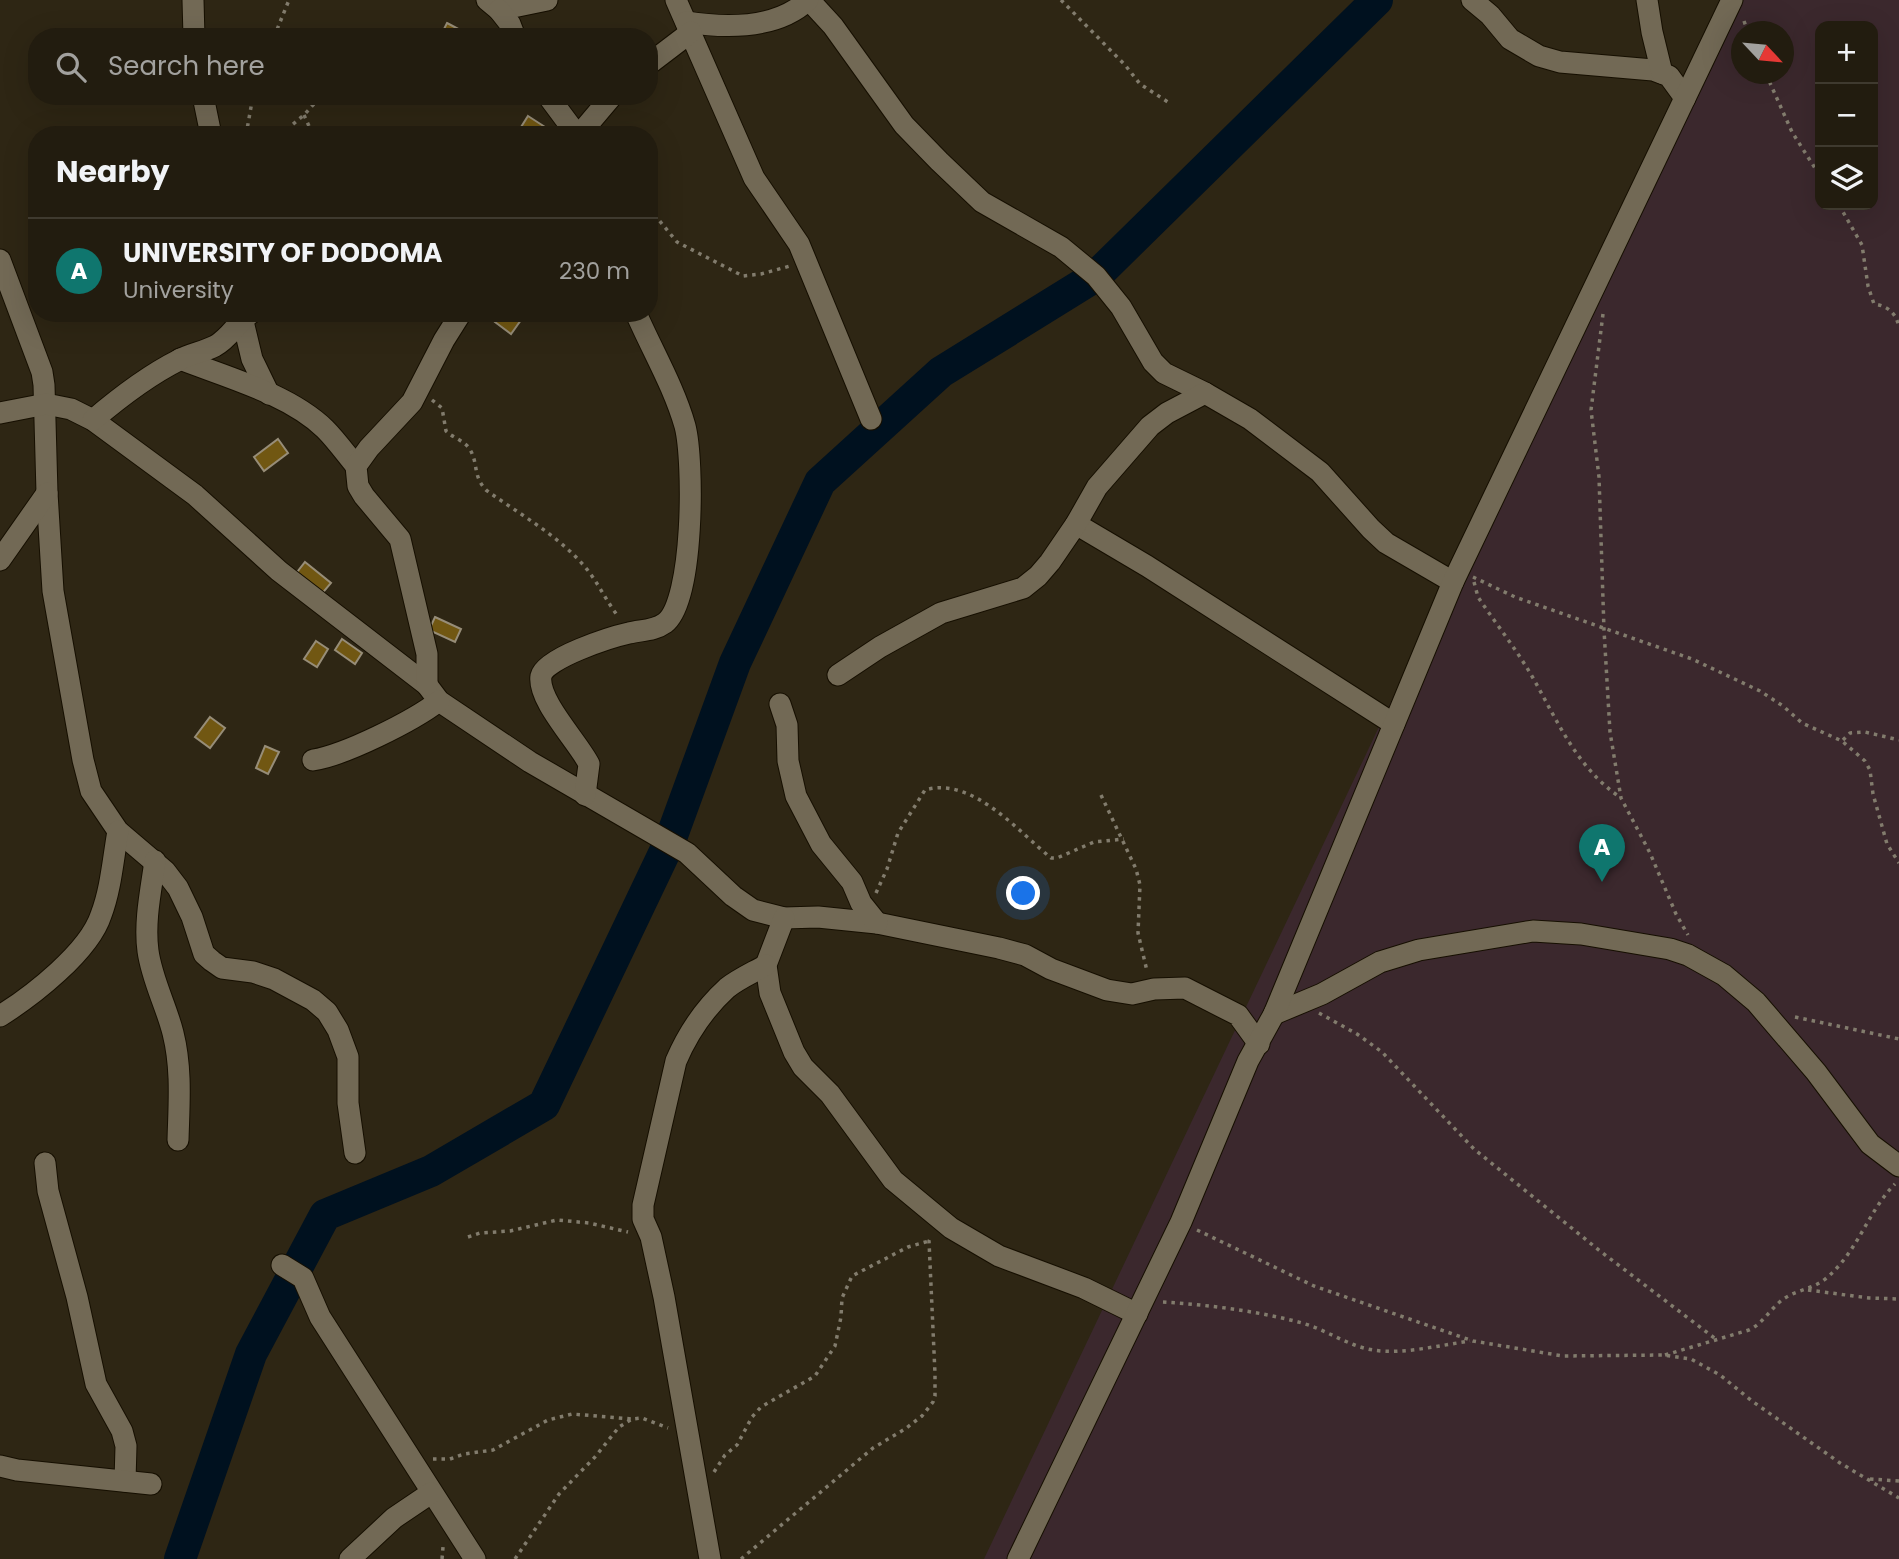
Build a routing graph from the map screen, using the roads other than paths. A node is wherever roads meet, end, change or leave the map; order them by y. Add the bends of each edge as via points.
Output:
1 (193, 0) edge
2 (547, 0) edge
3 (676, 0) edge
4 (809, 0) edge
5 (1472, 0) edge
6 (1647, 0) edge
7 (1732, 3) edge
8 (493, 5) edge
9 (688, 27) junction
10 (194, 28) edge
11 (512, 28) edge
12 (658, 55) edge
13 (1662, 73) junction
14 (1685, 98) junction
15 (205, 105) edge
16 (555, 105) edge
17 (604, 105) edge
18 (209, 126) edge
19 (571, 126) edge
20 (586, 126) edge
21 (0, 260) edge
22 (239, 322) edge
23 (246, 322) edge
24 (455, 322) edge
25 (640, 322) edge
26 (180, 359) junction
27 (1205, 393) junction
28 (269, 394) junction
29 (46, 404) junction
30 (0, 413) edge
31 (871, 419) dead end
32 (93, 420) junction
33 (356, 466) junction
34 (47, 493) junction
35 (1076, 524) junction
36 (0, 560) edge
37 (1461, 576) junction
38 (838, 675) dead end
39 (433, 693) junction
40 (780, 704) dead end
41 (1394, 724) junction
42 (313, 760) dead end
43 (585, 795) junction
44 (118, 831) junction
45 (155, 861) junction
46 (872, 916) junction
47 (784, 918) junction
48 (766, 965) junction
49 (1274, 1014) junction
50 (0, 1016) edge
51 (1259, 1044) junction
52 (178, 1140) dead end
53 (355, 1153) dead end
54 (45, 1163) dead end
55 (1899, 1166) edge
56 (290, 1269) dead end
57 (1140, 1307) junction
58 (0, 1466) edge
59 (125, 1481) junction
60 (151, 1485) dead end
61 (431, 1493) junction
62 (350, 1559) edge
63 (475, 1559) edge
64 (710, 1559) edge
65 (1018, 1559) edge

1 - 10 street
2 - 8 street
3 - 9 street
4 - 9 street via 770,21
4 - 27 street via 904,125 939,161 982,202 1061,247 1096,276 1121,307 1153,362 1164,373
5 - 13 street via 1510,39 1539,56
6 - 13 street
7 - 14 street
8 - 11 street
9 - 12 street
9 - 31 street via 754,178 799,244
13 - 14 street via 1675,81
14 - 37 street
15 - 18 street
16 - 19 street
17 - 20 street
21 - 29 street via 42,372
22 - 26 street via 215,345
23 - 28 street via 252,359
24 - 33 street via 418,392
25 - 43 street via 685,426 690,459 689,544 676,610 666,622 561,658 541,673 545,696 589,764
26 - 28 street
26 - 32 street
27 - 35 street via 1150,426 1097,487
27 - 37 street via 1250,419 1320,472 1386,543
28 - 33 street via 325,429
29 - 30 street
29 - 32 street via 71,408
29 - 34 street
32 - 39 street via 195,495 279,571
33 - 39 street via 358,486 394,531 403,551
34 - 36 street
34 - 44 street via 53,591 83,760 91,791
35 - 38 street via 1050,562 1023,588 941,613
35 - 41 street
37 - 41 street
39 - 42 street via 424,712
39 - 43 street
40 - 46 street via 796,796 821,844
41 - 49 street
43 - 47 street via 670,841 753,911
44 - 45 street
44 - 50 street via 106,899 92,936 20,1004
45 - 52 street via 148,948 178,1059
45 - 53 street via 178,888 204,954 222,968 274,978 327,1012 348,1057
46 - 47 street
46 - 51 street via 1025,955 1108,990 1132,994 1185,988 1242,1018
47 - 48 street
48 - 57 street via 770,993 794,1052 893,1180 951,1228 999,1256
48 - 64 street via 729,986 685,1040 676,1061 643,1205 664,1297
49 - 51 street
49 - 55 street via 1322,995 1380,962 1419,950 1533,931 1670,949 1739,986 1816,1072 1870,1144
51 - 57 street
54 - 59 street via 96,1384 126,1446
56 - 61 street via 307,1284 320,1317
57 - 65 street
58 - 59 street
59 - 60 street
61 - 62 street via 394,1518
61 - 63 street

